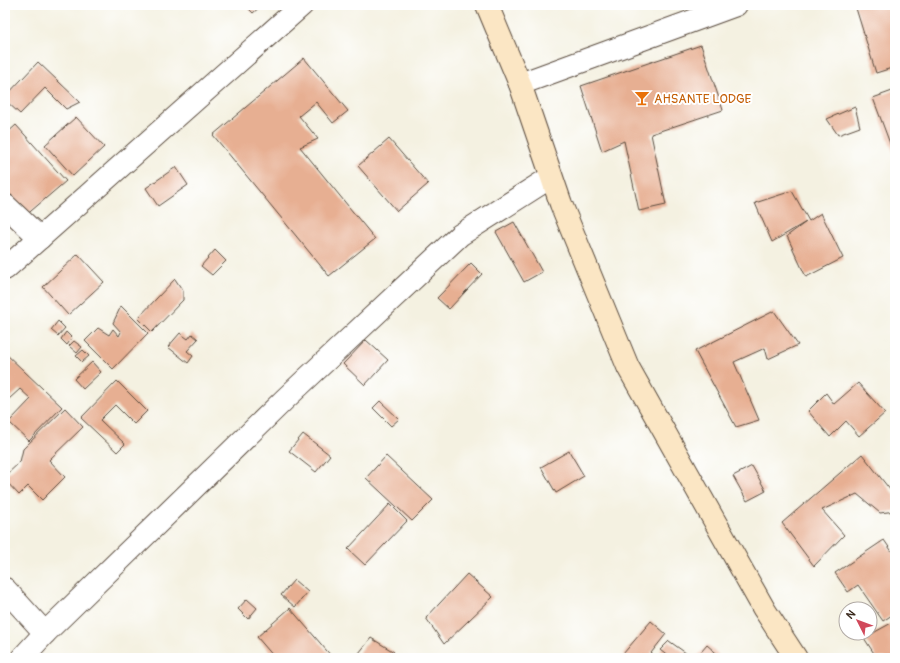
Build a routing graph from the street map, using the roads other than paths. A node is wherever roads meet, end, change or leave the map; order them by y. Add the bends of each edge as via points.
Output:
1 (302, 5) edge
2 (487, 5) edge
3 (736, 5) edge
4 (520, 84) junction
5 (551, 177) junction
6 (5, 205) edge
7 (40, 238) junction
8 (5, 269) edge
9 (5, 589) edge
10 (45, 633) junction
11 (22, 658) edge
12 (796, 658) edge

1 - 7 street
2 - 4 main road
3 - 4 street
4 - 5 main road
5 - 10 street via 460,234 285,399
5 - 12 main road via 628,367 764,609
6 - 7 street
7 - 8 street
9 - 10 street
10 - 11 street

